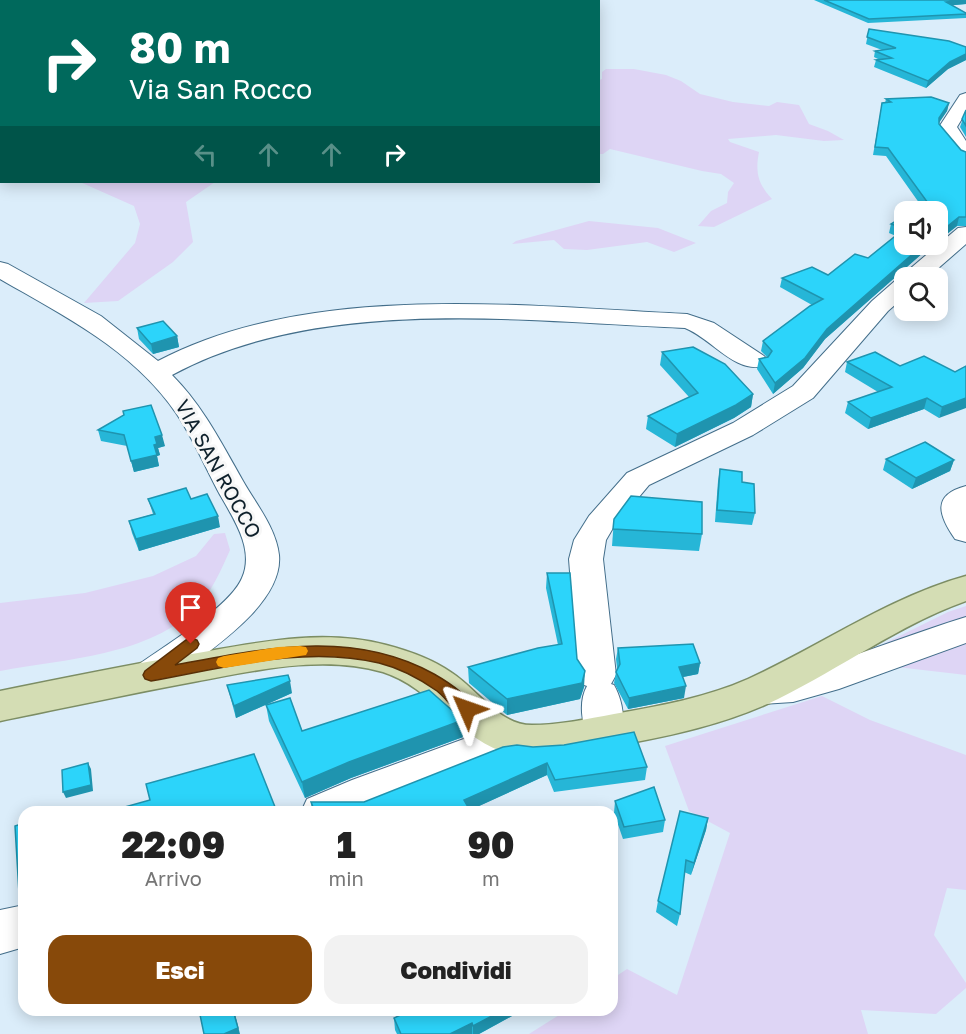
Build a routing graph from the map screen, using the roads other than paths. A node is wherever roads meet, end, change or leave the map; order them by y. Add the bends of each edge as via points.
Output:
1 (964, 106) edge
2 (962, 146) edge
3 (966, 233) edge
4 (926, 267) edge
5 (0, 269) edge
6 (894, 294) edge
7 (755, 361) dead end
8 (156, 373) junction
9 (966, 495) edge
10 (966, 532) edge
11 (966, 588) edge
12 (966, 630) edge
13 (151, 675) junction
14 (762, 690) junction
15 (601, 700) junction
16 (0, 706) edge
17 (510, 738) junction
18 (336, 806) edge
19 (18, 928) edge
20 (0, 932) edge

1 - 2 street via 948,127
3 - 4 street
5 - 8 street, VIA SAN ROCCO via 88,320
6 - 15 street via 804,378 783,405 743,429 638,479 600,523 590,540 586,560
7 - 8 street via 701,325 687,321 432,313 365,317 260,333 206,348
8 - 13 street, VIA SAN ROCCO via 179,398 201,434 250,520 263,560 247,597
9 - 10 street via 956,504 956,514
11 - 14 main road via 891,618
12 - 14 street via 826,679 793,688
13 - 16 main road
13 - 17 main road via 278,652 342,652 377,657 425,675 479,721
14 - 15 main road via 686,717
15 - 17 main road via 530,741
17 - 18 street
19 - 20 street

